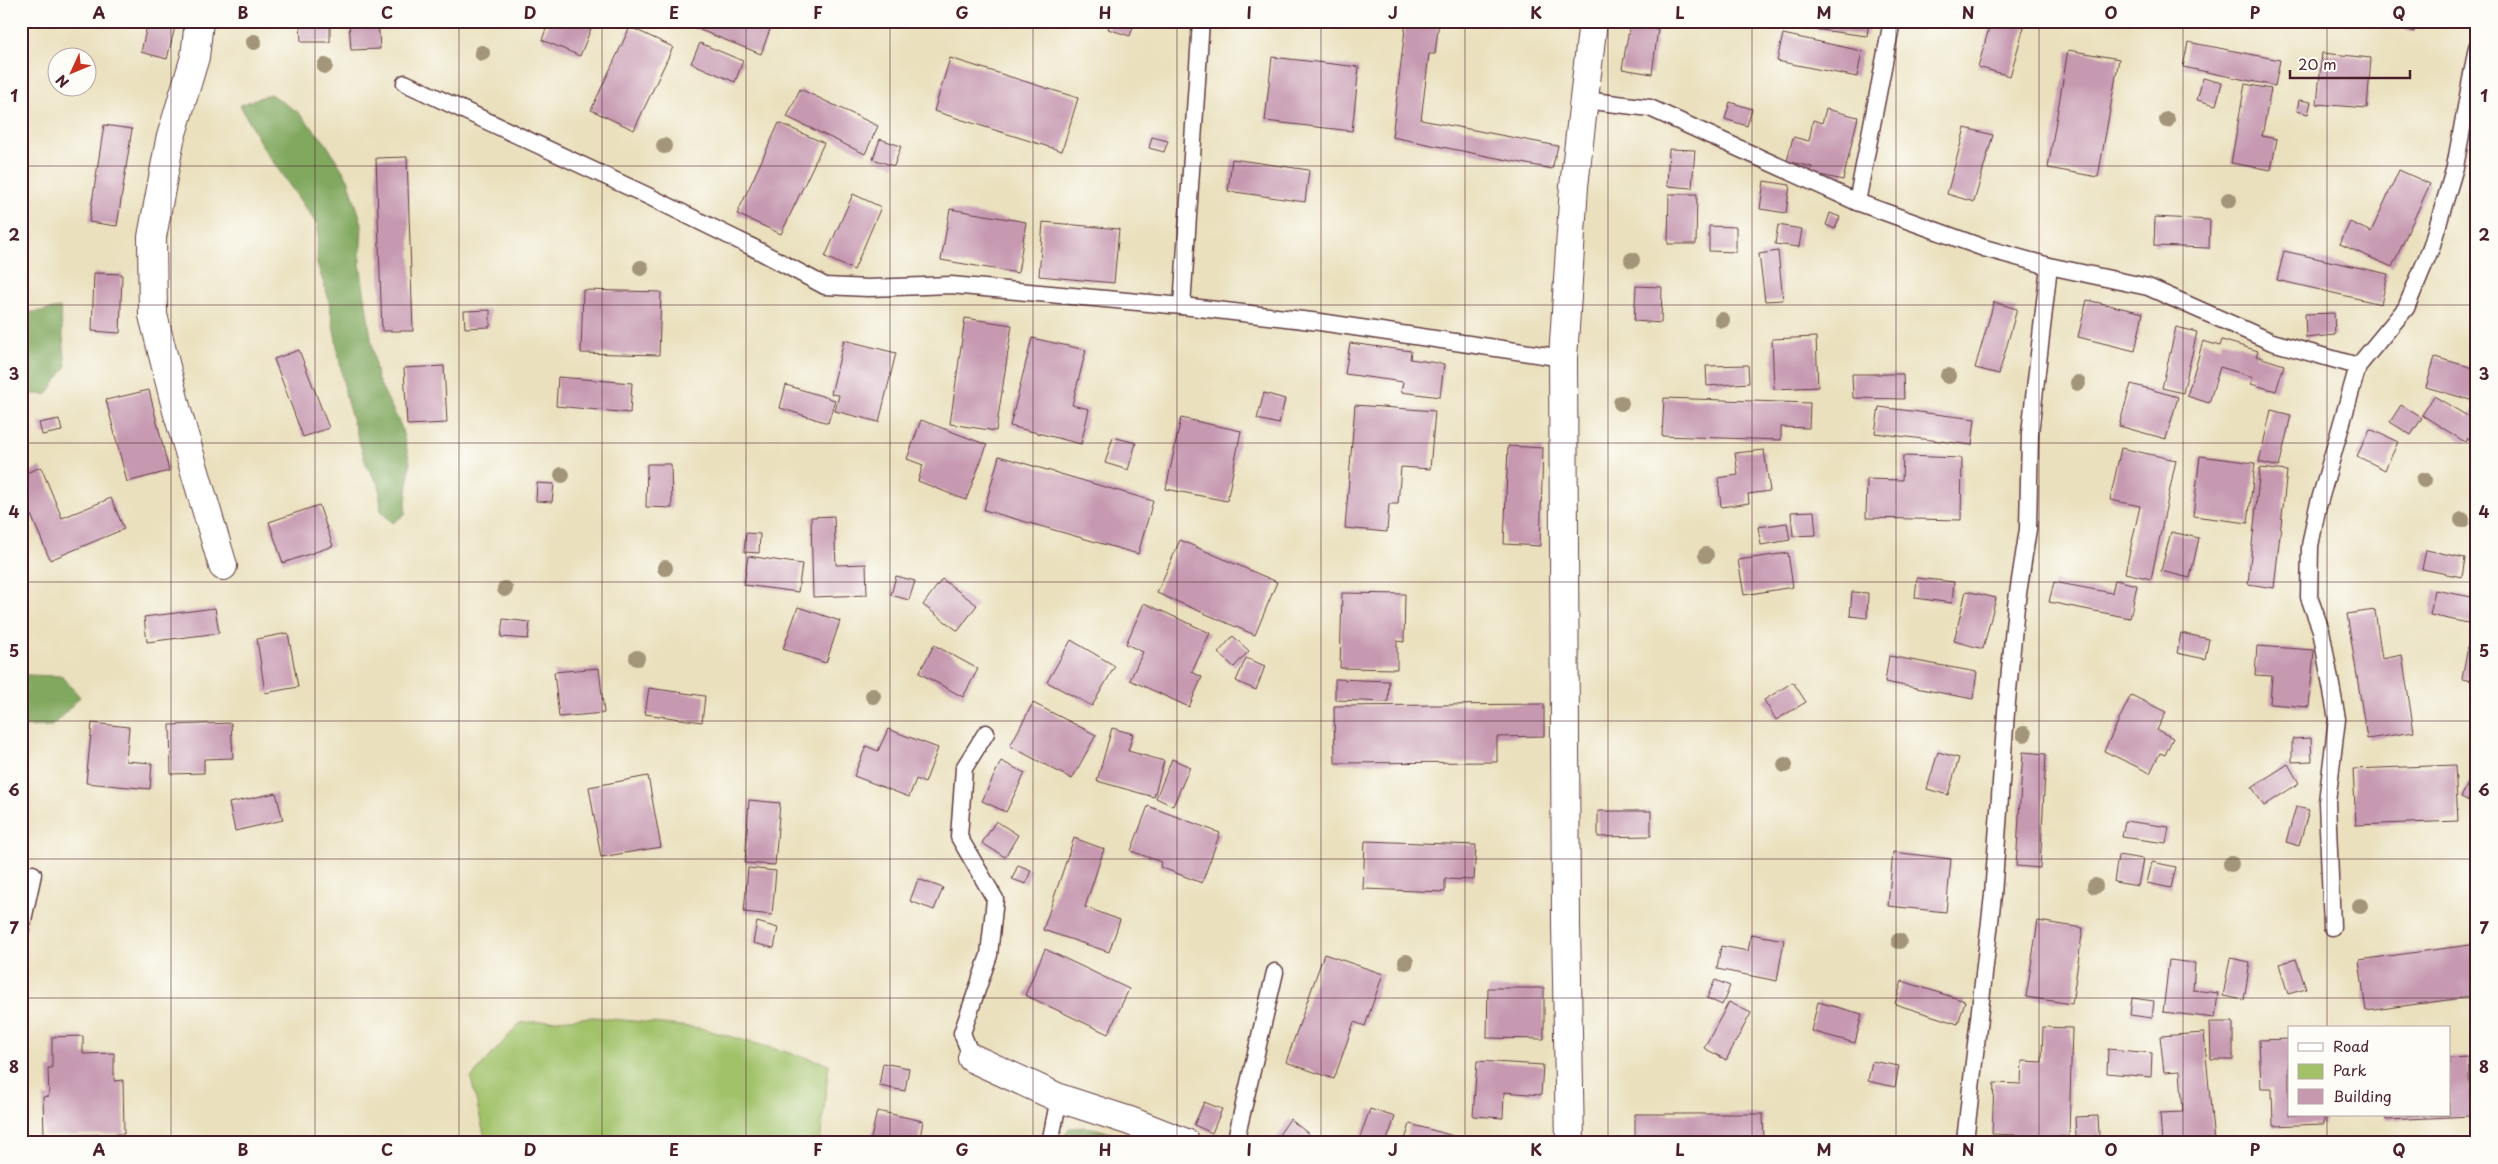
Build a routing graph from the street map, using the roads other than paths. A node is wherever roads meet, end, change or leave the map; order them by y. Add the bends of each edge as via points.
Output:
1 (199, 21) edge
2 (1201, 21) edge
3 (1593, 21) edge
4 (1892, 21) edge
5 (2477, 48) edge
6 (405, 83) dead end
7 (1584, 100) junction
8 (1857, 202) junction
9 (2049, 266) junction
10 (1182, 306) junction
11 (1563, 358) junction
12 (2358, 366) junction
13 (223, 566) dead end
14 (986, 734) dead end
15 (33, 874) dead end
16 (2332, 927) dead end
17 (21, 930) edge
18 (1275, 972) dead end
19 (972, 1058) joint
20 (1059, 1098) junction
21 (1050, 1143) edge
22 (1186, 1143) edge
23 (1235, 1143) edge
24 (1570, 1143) edge
25 (1972, 1143) edge

1 - 13 street via 195,57 170,140 152,238 154,315 177,411
2 - 10 lane
3 - 7 street
4 - 8 lane
5 - 12 lane via 2455,167 2431,248 2406,308
6 - 10 lane via 646,195 825,286 951,285
7 - 8 lane via 1650,108
7 - 11 street via 1574,186
8 - 9 lane via 1984,248
9 - 12 lane via 2148,287 2272,342
9 - 25 lane via 2030,433 2028,529 2016,606 1993,895 1965,1142
10 - 11 lane via 1320,322
11 - 24 street
12 - 16 lane via 2317,510 2310,546 2309,597 2321,630 2336,719 2327,802
14 - 19 lane via 964,768 959,836 995,899 989,955 962,1033
15 - 17 lane
18 - 23 lane
19 - 20 street
20 - 21 lane
20 - 22 street

